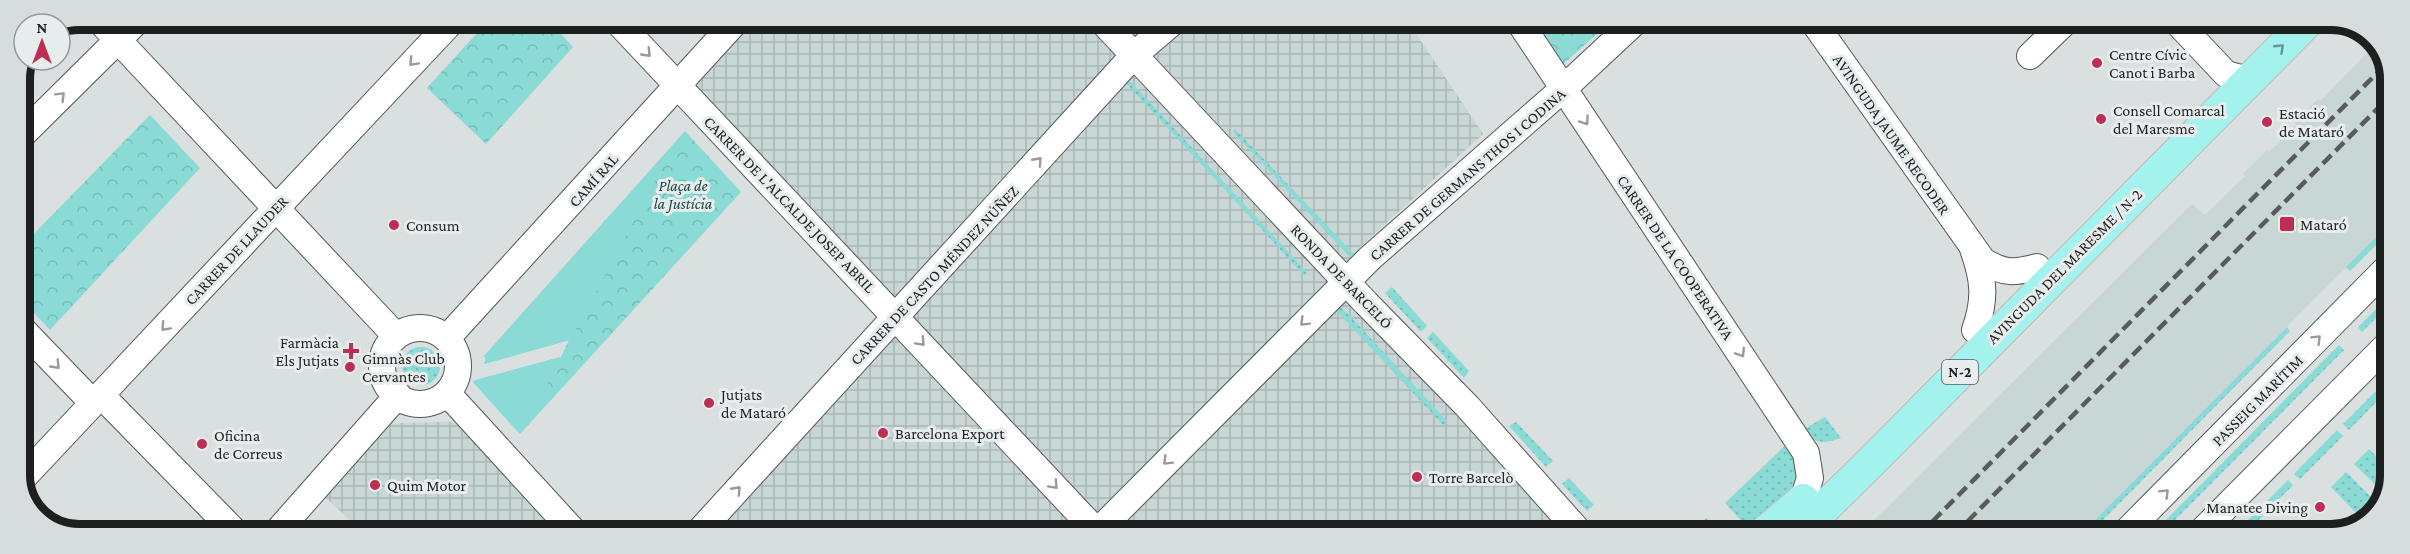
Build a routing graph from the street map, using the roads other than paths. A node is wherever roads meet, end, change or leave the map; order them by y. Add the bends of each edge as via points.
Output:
1 (108, 30) edge
2 (128, 30) edge
3 (444, 30) edge
4 (625, 30) edge
5 (728, 30) edge
6 (1110, 30) edge
7 (1164, 30) edge
8 (1525, 30) edge
9 (1626, 30) edge
10 (1819, 30) edge
11 (2057, 30) edge
12 (2186, 30) edge
13 (2270, 30) edge
14 (2296, 30) edge
15 (118, 40) junction
16 (1134, 56) junction
17 (2030, 56) dead end
18 (2238, 75) junction
19 (678, 86) junction
20 (1563, 89) junction
21 (30, 127) edge
22 (276, 208) junction
23 (1973, 248) junction
24 (2037, 267) junction
25 (2380, 275) edge
26 (1346, 281) junction
27 (896, 316) junction
28 (1975, 330) junction
29 (30, 336) edge
30 (396, 336) junction
31 (447, 338) junction
32 (2380, 352) edge
33 (447, 393) junction
34 (398, 395) junction
35 (97, 399) junction
36 (30, 470) edge
37 (1803, 500) junction
38 (227, 524) edge
39 (284, 524) edge
40 (567, 524) edge
41 (706, 524) edge
42 (1088, 524) edge
43 (1105, 524) edge
44 (1572, 524) edge
45 (1775, 524) edge
46 (1805, 524) edge
47 (2134, 524) edge
48 (2209, 524) edge

1 - 15 street
2 - 15 street
3 -> 22 street, CARRER DE LLAUDER
4 -> 19 street, CARRER DE L'ALCALDE JOSEP ABRIL
5 - 19 street, CAMÍ RAL
6 - 16 street, RONDA DE BARCELÓ
7 - 16 street, CARRER DE CASTO MÉNDEZ NÚÑEZ
8 - 20 street, CARRER DE LA COOPERATIVA
9 - 20 street, CARRER DE GERMANS THOS I CODINA
10 - 23 street, AVINGUDA JAUME RECODER
11 - 17 street
12 - 18 street
13 - 18 main road, AVINGUDA DEL MARESME / N-2 / N-2
18 -> 14 main road, AVINGUDA DEL MARESME / N-2 / N-2
21 -> 15 street
15 - 22 street
16 - 26 street, RONDA DE BARCELÓ
27 -> 16 street, CARRER DE CASTO MÉNDEZ NÚÑEZ
18 - 24 main road, AVINGUDA DEL MARESME / N-2 / N-2
18 - 46 main road, AVINGUDA DEL MARESME / N-2 / N-2 via 1864,468
19 - 27 street, CARRER DE L'ALCALDE JOSEP ABRIL
19 - 31 street, CAMÍ RAL
20 - 26 street, CARRER DE GERMANS THOS I CODINA
20 -> 37 street, CARRER DE LA COOPERATIVA via 1806,453 1810,478
22 - 30 street
22 -> 35 street, CARRER DE LLAUDER
23 - 24 street, AVINGUDA JAUME RECODER via 1983,261 2004,271 2014,273
23 - 28 street, AVINGUDA JAUME RECODER via 1983,281
24 - 28 main road, AVINGUDA DEL MARESME / N-2 / N-2
47 -> 25 street, PASSEIG MARÍTIM
26 -> 43 street, CARRER DE GERMANS THOS I CODINA
26 - 44 street, RONDA DE BARCELÓ via 1467,406
41 -> 27 street, CARRER DE CASTO MÉNDEZ NÚÑEZ
27 -> 42 street, CARRER DE L'ALCALDE JOSEP ABRIL
28 - 37 main road, AVINGUDA DEL MARESME / N-2 / N-2
29 -> 35 street
30 - 31 street via 426,328
30 - 34 street via 386,349 382,366 386,382
31 - 33 street via 458,356 459,366
32 - 48 street
33 - 34 street via 423,404
33 - 40 street
34 - 39 street
35 - 36 street, CARRER DE LLAUDER
35 - 38 street
37 - 45 main road, AVINGUDA DEL MARESME / N-2 / N-2

